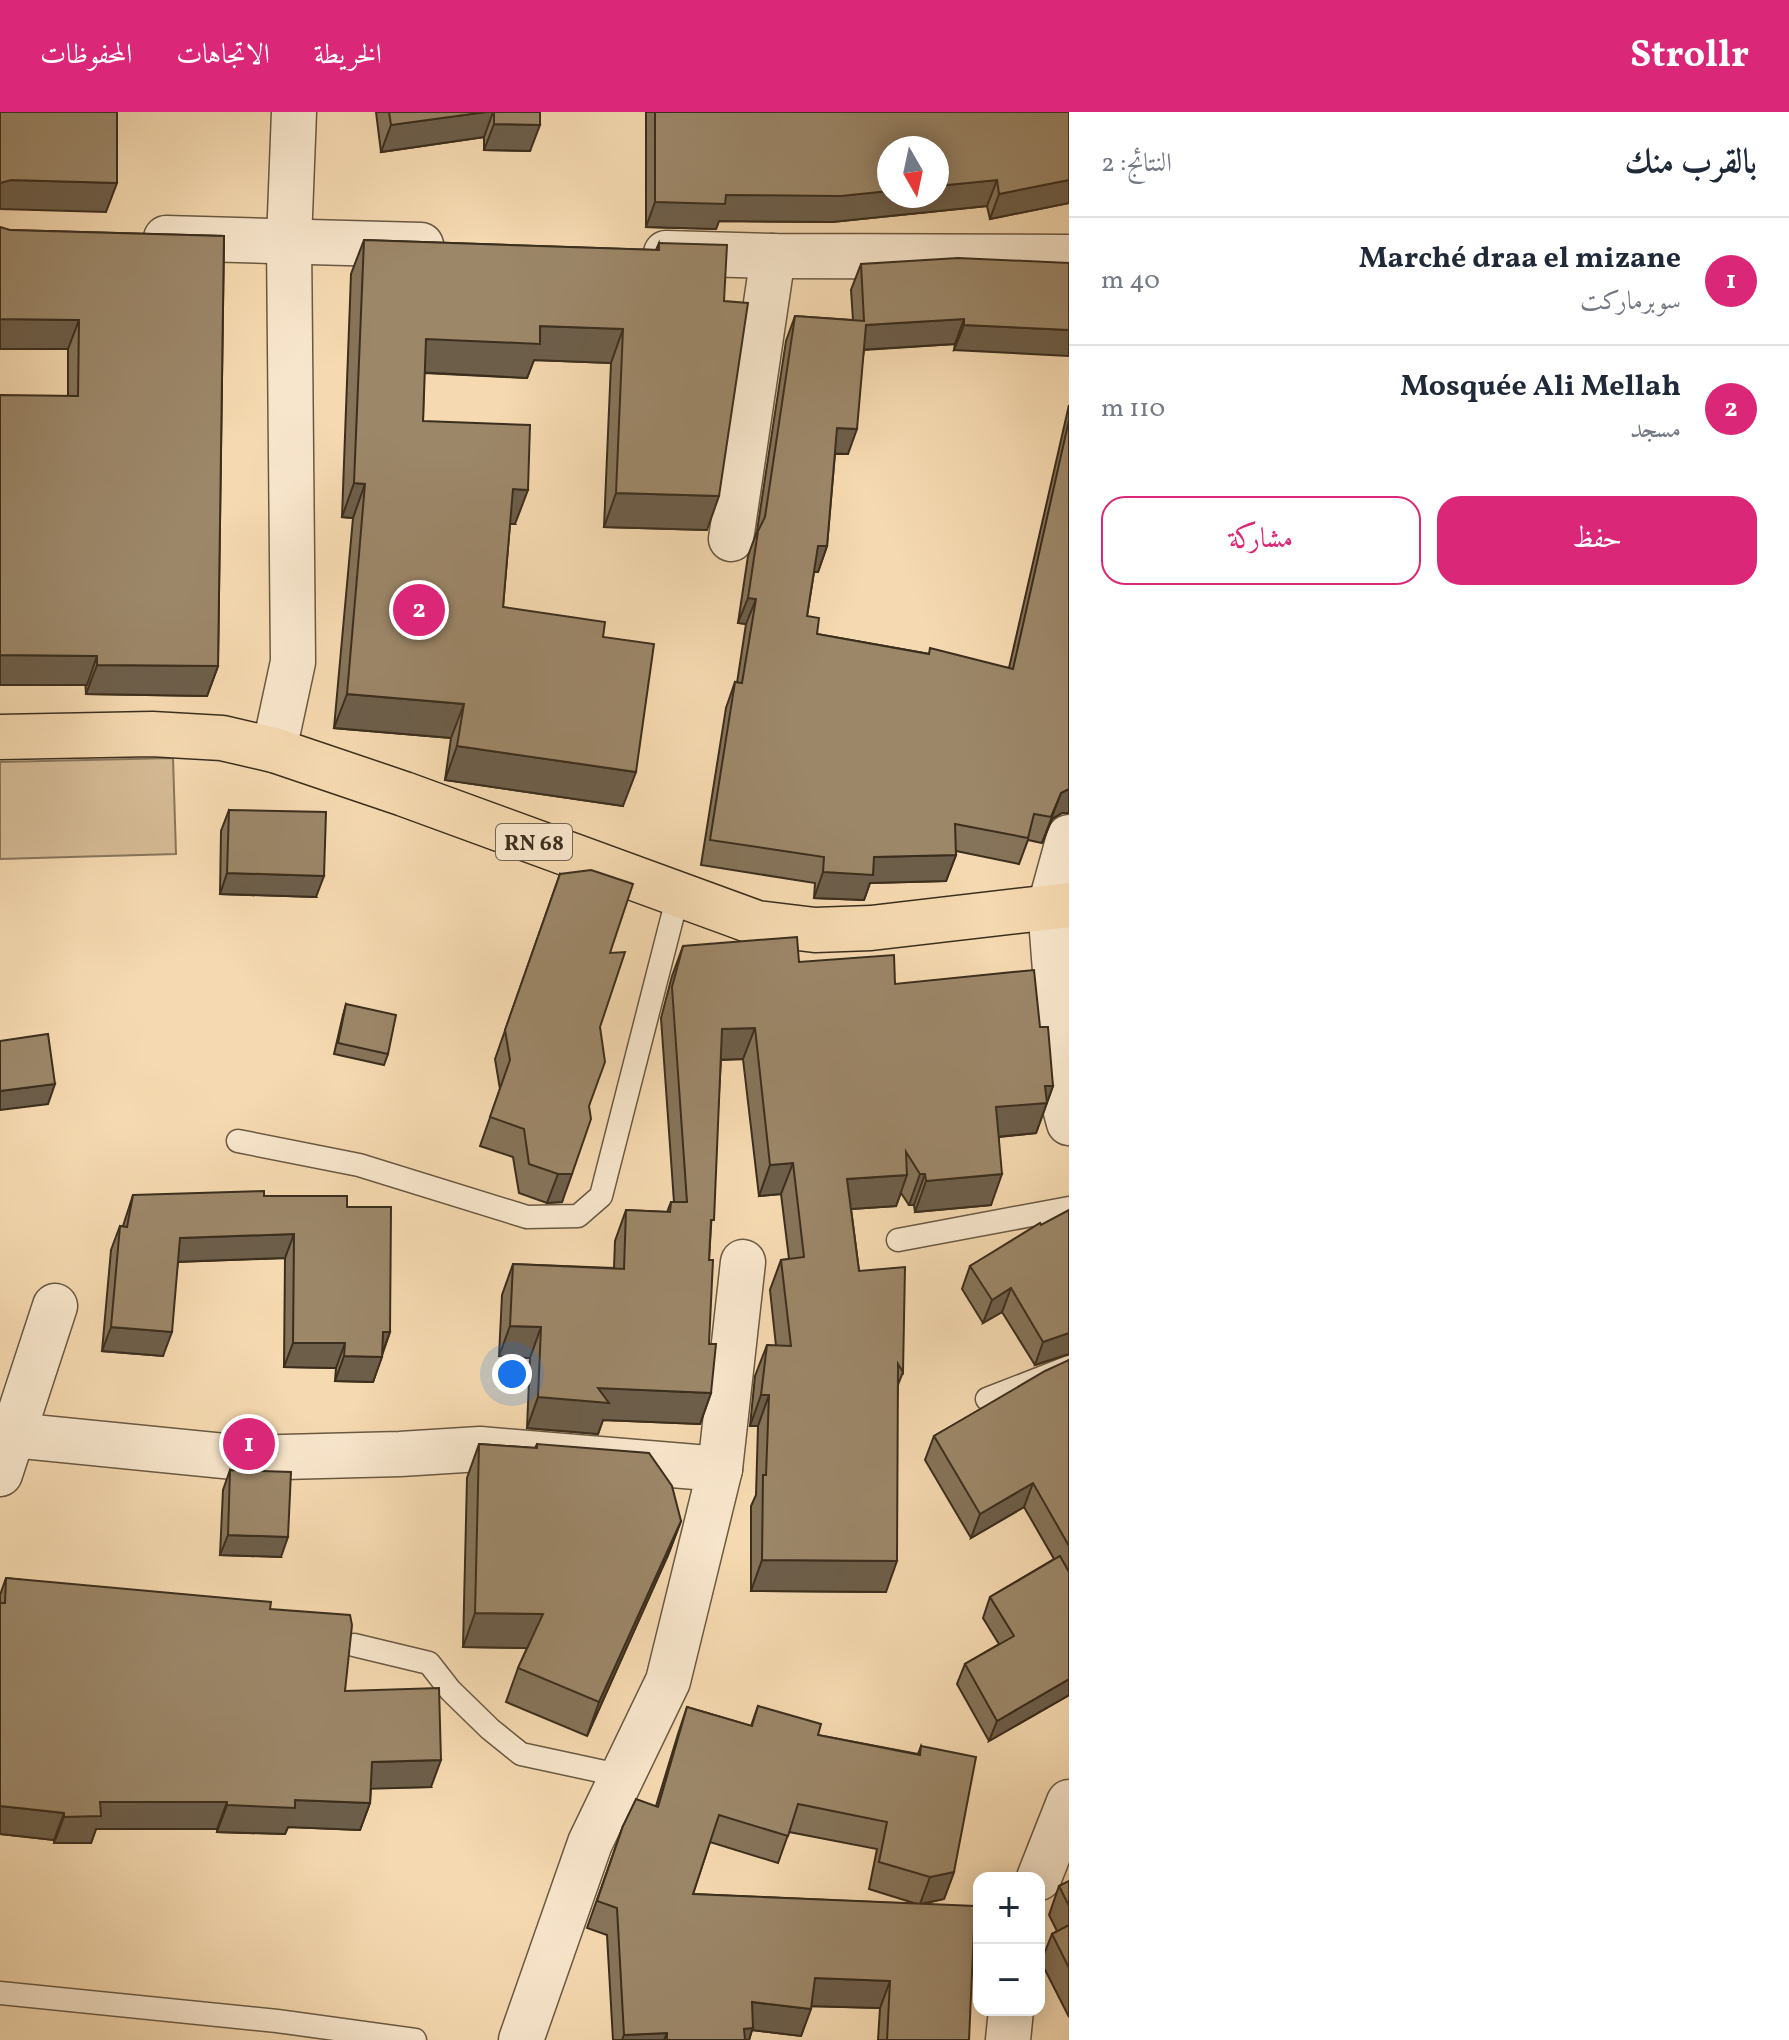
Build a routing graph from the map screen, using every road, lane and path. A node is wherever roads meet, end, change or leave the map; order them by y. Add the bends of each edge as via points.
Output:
1 (294, 112) edge
2 (122, 237) edge
3 (289, 241) junction
4 (461, 246) edge
5 (632, 252) edge
6 (773, 256) junction
7 (1069, 257) edge
8 (731, 539) dead end
9 (0, 737) edge
10 (274, 750) junction
11 (1069, 837) edge
12 (678, 895) junction
13 (1060, 906) edge
14 (1069, 1123) edge
15 (238, 1141) dead end
16 (1069, 1208) edge
17 (898, 1240) dead end
18 (743, 1262) dead end
19 (55, 1306) dead end
20 (1069, 1367) edge
21 (987, 1399) dead end
22 (6, 1454) edge
23 (720, 1469) junction
24 (354, 1645) edge
25 (623, 1776) junction
26 (1069, 1802) edge
27 (1041, 1872) edge
28 (0, 1993) edge
29 (1010, 2016) edge
30 (415, 2040) edge
31 (521, 2040) edge
32 (1008, 2040) edge

1 - 3 street
2 - 3 street
3 - 4 street
3 - 10 street via 293,662
5 - 6 street
6 - 7 street
6 - 8 street
9 - 10 main road, RN 68 via 152,734 222,738
10 - 12 main road, RN 68
11 - 13 street
12 - 13 main road, RN 68 via 757,923 815,930
12 - 15 lane via 601,1196 578,1216 527,1217 359,1165
13 - 14 street
16 - 17 lane
18 - 23 street
19 - 22 street
20 - 21 lane
22 - 23 street via 244,1458 480,1449
23 - 25 street via 668,1681
24 - 25 lane via 429,1663 450,1690 521,1754
25 - 31 street via 590,1843
26 - 27 street
28 - 30 lane
29 - 32 street

